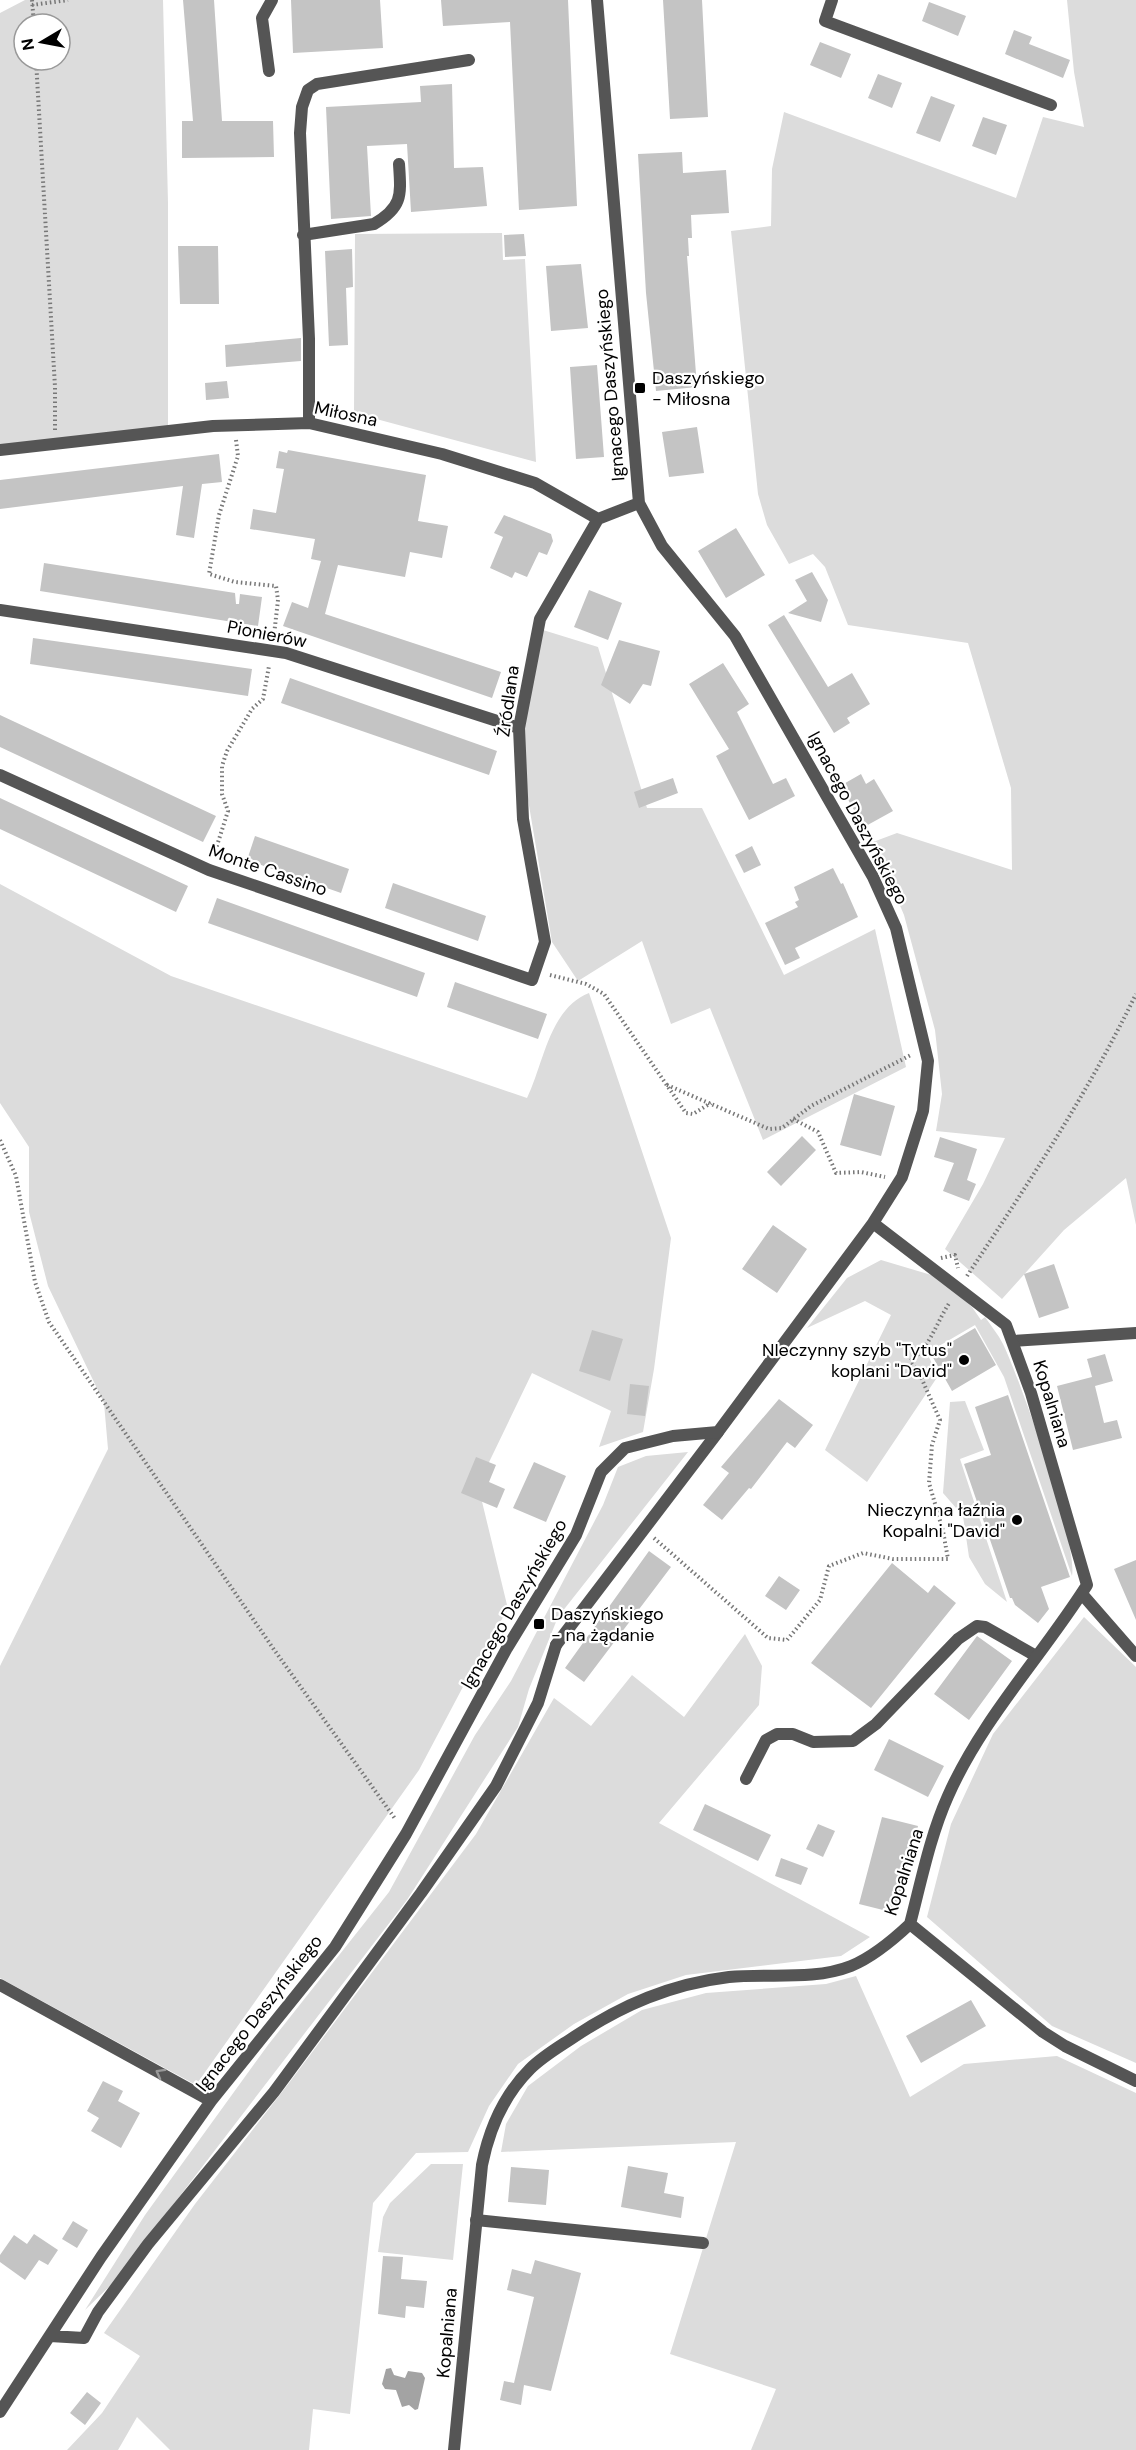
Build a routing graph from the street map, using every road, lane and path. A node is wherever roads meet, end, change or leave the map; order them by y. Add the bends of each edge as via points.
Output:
1 (68, 0) edge
2 (272, 0) edge
3 (597, 0) edge
4 (832, 0) edge
5 (32, 2) edge
6 (469, 60) dead end
7 (268, 71) dead end
8 (37, 72) edge
9 (1051, 105) dead end
10 (399, 164) dead end
11 (303, 235) junction
12 (309, 423) junction
13 (234, 426) junction
14 (54, 442) junction
15 (0, 450) edge
16 (639, 503) junction
17 (598, 519) junction
18 (0, 610) edge
19 (272, 651) junction
20 (519, 728) junction
21 (0, 775) edge
22 (209, 870) junction
23 (534, 976) junction
24 (1136, 994) edge
25 (911, 1044) dead end
26 (913, 1054) junction
27 (915, 1064) dead end
28 (668, 1085) junction
29 (711, 1103) junction
30 (793, 1119) junction
31 (0, 1140) edge
32 (895, 1178) junction
33 (884, 1184) dead end
34 (873, 1223) junction
35 (963, 1283) dead end
36 (956, 1292) dead end
37 (1136, 1333) edge
38 (1013, 1341) junction
39 (718, 1432) junction
40 (644, 1529) junction
41 (1082, 1594) junction
42 (1036, 1656) junction
43 (1136, 1656) edge
44 (746, 1779) dead end
45 (406, 1834) junction
46 (910, 1924) junction
47 (0, 1985) edge
48 (1136, 2081) edge
49 (211, 2102) junction
50 (476, 2220) junction
51 (703, 2243) dead end
52 (50, 2336) junction
53 (0, 2412) edge
54 (454, 2450) edge

1 - 5 path
2 - 7 street via 262,18
3 - 16 street, Ignacego Daszyńskiego
4 - 9 street via 825,21
6 - 11 street via 317,84 308,90 300,133
8 - 14 path via 55,387
10 - 11 street via 401,191 396,208 384,218 374,224
11 - 12 street
12 - 13 street, Miłosna
12 - 17 street, Miłosna via 441,454 535,483
13 - 14 street, Miłosna
13 - 19 path via 238,456 219,515 209,574 235,582 276,586
14 - 15 street, Miłosna
16 - 17 street
16 - 32 street, Ignacego Daszyńskiego via 662,546 735,636 873,877 896,928 928,1061 923,1111
17 - 20 street, Źródlana via 540,619
18 - 19 street, Pionierów
19 - 20 street, Pionierów
19 - 22 path via 263,699 248,716 222,766 222,794 228,811
20 - 23 street, Źródlana via 523,819 545,942
21 - 22 street, Monte Cassino
22 - 23 street, Monte Cassino
23 - 28 path via 586,984 604,993
24 - 35 path via 1106,1055 1063,1127
25 - 26 path
26 - 27 path
26 - 30 path
28 - 29 path
28 - 29 path via 686,1113 693,1114
29 - 30 path via 769,1129 782,1128
30 - 32 path via 818,1132 837,1173 861,1172
31 - 45 path via 16,1176 35,1282 49,1322
32 - 33 path
32 - 34 street, Ignacego Daszyńskiego
34 - 38 street, Kopalniana via 991,1312 1006,1325
34 - 39 street, Ignacego Daszyńskiego
36 - 40 path via 942,1321 910,1361 940,1420 929,1483 948,1559 893,1559 863,1553 829,1566 820,1600 787,1640 768,1638
37 - 38 street, Kopalniana
38 - 41 street, Kopalniana via 1087,1585
39 - 40 street
39 - 45 street, Ignacego Daszyńskiego via 673,1436 625,1448 601,1472 576,1535 507,1648
40 - 52 street via 556,1645 538,1703 496,1786 421,1893 274,2092 148,2244 98,2312 84,2338
41 - 42 street, Kopalniana
41 - 43 street
42 - 44 street via 977,1626 958,1638 876,1724 853,1740 813,1742 793,1734 777,1734 766,1740
42 - 46 street, Kopalniana via 990,1723 948,1795
45 - 49 street, Ignacego Daszyńskiego via 335,1947
46 - 48 street via 1043,2032
46 - 50 street, Kopalniana via 850,1966 806,1974 729,1977 662,1991 623,2007 556,2049 529,2071 493,2126 482,2165
49 -> 47 street
49 - 52 street, Ignacego Daszyńskiego
50 - 51 street
50 - 54 street, Kopalniana
52 - 53 street, Ignacego Daszyńskiego

